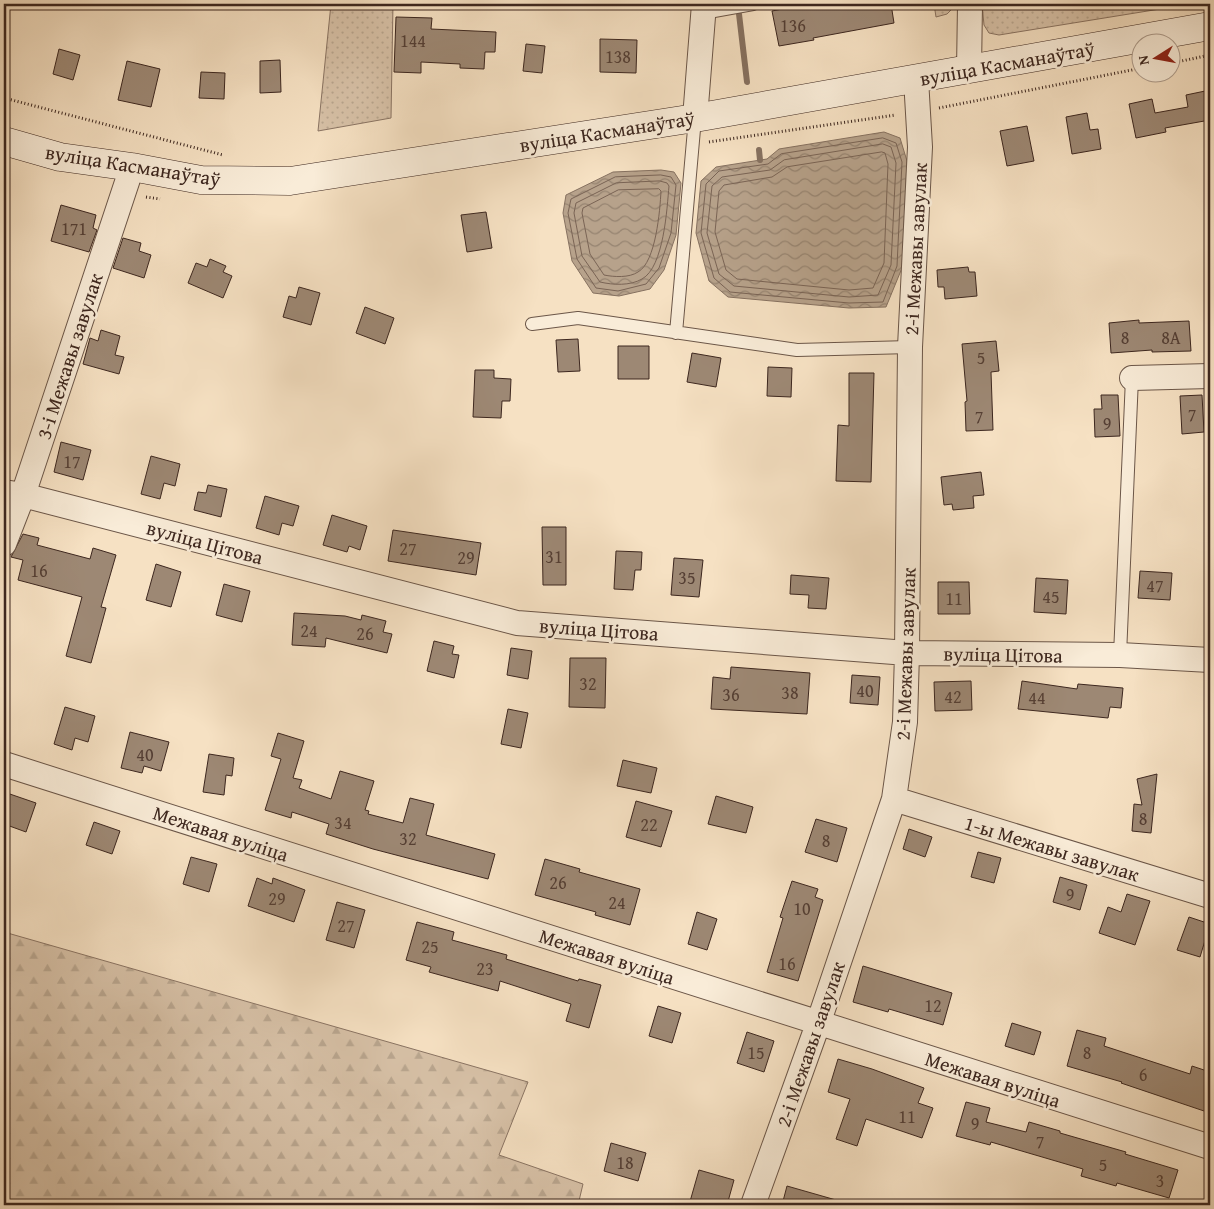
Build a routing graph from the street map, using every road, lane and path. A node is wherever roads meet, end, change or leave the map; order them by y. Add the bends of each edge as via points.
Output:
1 (753, 4) edge
2 (970, 4) edge
3 (704, 9) edge
4 (1210, 26) edge
5 (1210, 55) edge
6 (1182, 60) edge
7 (969, 70) junction
8 (916, 79) junction
9 (4, 98) edge
10 (695, 118) junction
11 (4, 140) edge
12 (224, 155) dead end
13 (132, 167) junction
14 (532, 324) dead end
15 (676, 333) junction
16 (910, 347) junction
17 (1210, 376) edge
18 (1132, 378) joint
19 (13, 494) edge
20 (4, 544) edge
21 (908, 653) junction
22 (1120, 655) junction
23 (1210, 660) edge
24 (4, 764) edge
25 (894, 799) junction
26 (1210, 896) edge
27 (818, 1024) junction
28 (1210, 1147) edge
29 (752, 1205) edge

1 - 3 lane
2 - 7 street
3 - 10 street
4 - 7 main road, вуліца Касманаўтаў
5 - 6 path
7 - 8 main road, вуліца Касманаўтаў
8 - 10 main road, вуліца Касманаўтаў
8 - 16 street, 2-і Межавы завулак via 920,147
9 - 12 path
10 - 13 main road, вуліца Касманаўтаў via 290,181 201,180
10 - 15 lane
11 - 13 main road, вуліца Касманаўтаў via 60,157
13 - 19 street, 3-і Межавы завулак
14 - 15 lane via 578,318
15 - 16 lane via 797,350
16 - 21 street, 2-і Межавы завулак
17 - 18 street
18 - 22 lane
19 - 20 street, 3-і Межавы завулак
19 - 21 street, вуліца Цітова via 517,623
21 - 22 street, вуліца Цітова
21 - 25 street, 2-і Межавы завулак via 905,722
22 - 23 street, вуліца Цітова
24 - 27 street, Межавая вуліца
25 - 26 street, 1-ы Межавы завулак
25 - 27 street, 2-і Межавы завулак
27 - 28 street, Межавая вуліца
27 - 29 street, 2-і Межавы завулак

